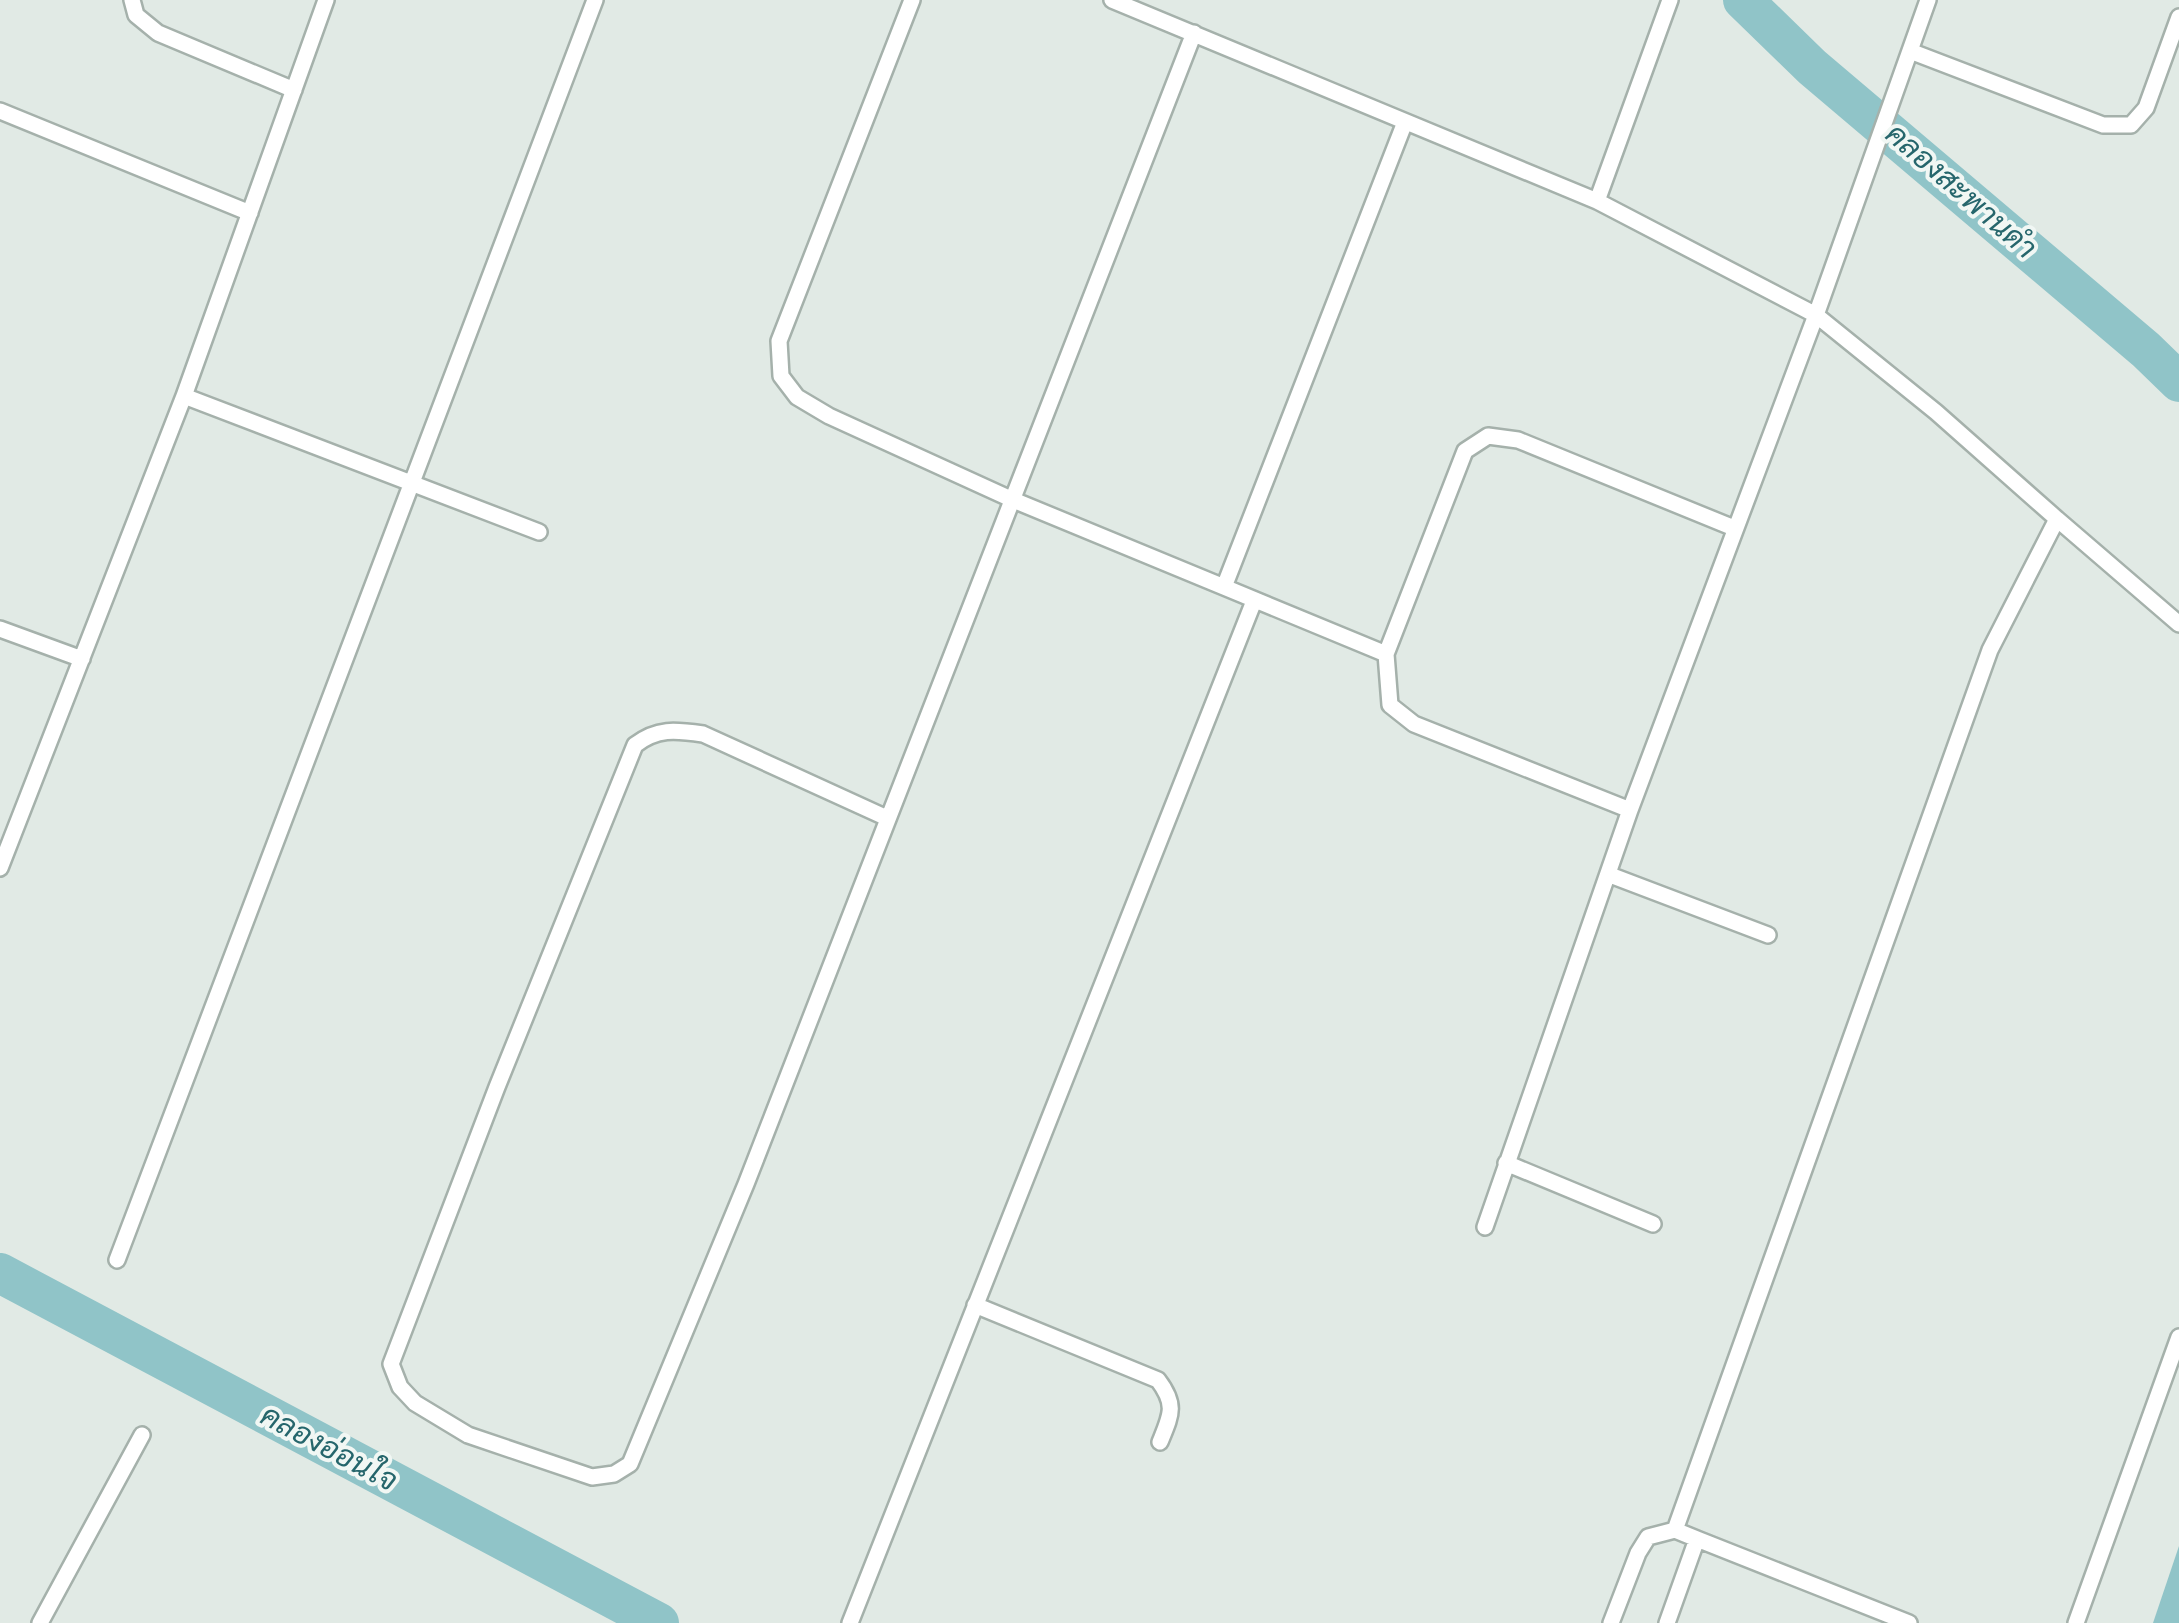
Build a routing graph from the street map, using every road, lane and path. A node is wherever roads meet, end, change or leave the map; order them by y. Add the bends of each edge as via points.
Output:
1 (132, 0) edge
2 (326, 0) edge
3 (596, 0) edge
4 (912, 0) edge
5 (1112, 0) edge
6 (1670, 0) edge
7 (1928, 0) edge
8 (2179, 18) edge
9 (1194, 32) junction
10 (1910, 51) junction
11 (294, 90) junction
12 (0, 111) edge
13 (1405, 122) junction
14 (1597, 201) junction
15 (250, 213) junction
16 (1816, 315) junction
17 (184, 396) junction
18 (412, 482) junction
19 (1011, 500) junction
20 (2056, 519) junction
21 (1734, 528) junction
22 (539, 532) dead end
23 (1224, 587) junction
24 (1254, 601) junction
25 (2179, 624) edge
26 (0, 629) edge
27 (1386, 654) junction
28 (82, 659) junction
29 (1630, 810) junction
30 (886, 818) junction
31 (0, 868) edge
32 (1610, 875) junction
33 (1768, 935) dead end
34 (1506, 1163) junction
35 (1653, 1224) dead end
36 (1486, 1227) dead end
37 (117, 1260) dead end
38 (974, 1305) junction
39 (2179, 1337) edge
40 (142, 1435) dead end
41 (1160, 1442) dead end
42 (1675, 1530) junction
43 (1697, 1539) junction
44 (40, 1623) edge
45 (850, 1623) edge
46 (1611, 1623) edge
47 (1667, 1623) edge
48 (1909, 1623) edge
49 (2076, 1623) edge

1 - 11 lane via 136,14 158,33
2 - 11 lane
3 - 18 lane
4 - 19 lane via 779,340 780,376 797,397 829,416
5 - 9 lane
6 - 14 lane
7 - 10 lane
8 - 10 lane via 2146,108 2131,126 2103,125
9 - 13 lane
9 - 19 lane
10 - 16 lane
11 - 15 lane
12 - 15 lane
13 - 14 lane
13 - 23 lane
14 - 16 lane
15 - 17 lane
16 - 20 lane
16 - 21 lane
17 - 18 lane
17 - 28 lane
18 - 22 lane
18 - 37 lane
19 - 23 lane
19 - 30 lane
20 - 25 lane
20 - 42 lane via 1990,650
21 - 27 lane via 1518,440 1488,436 1465,451
21 - 29 lane
23 - 24 lane
24 - 27 lane
24 - 38 lane
26 - 28 lane
27 - 29 lane via 1390,705 1414,724
28 - 31 lane
29 - 32 lane
30 - 30 lane via 702,734 651,733 635,746 390,1364 415,1403 468,1436 592,1476 630,1464
32 - 33 lane
32 - 34 lane
34 - 35 lane
34 - 36 lane
38 - 41 lane via 1158,1380 1172,1414
38 - 45 lane
39 - 49 lane
40 - 44 lane
42 - 43 lane
42 - 46 lane via 1648,1537
43 - 47 lane
43 - 48 lane

